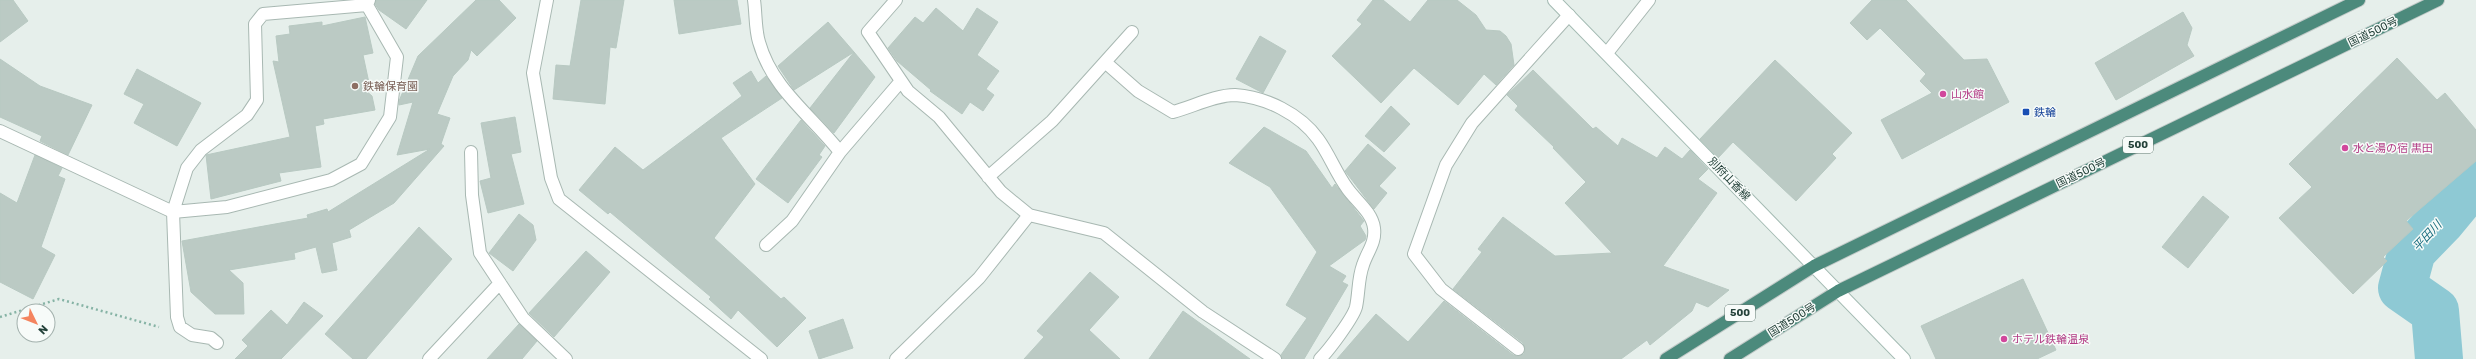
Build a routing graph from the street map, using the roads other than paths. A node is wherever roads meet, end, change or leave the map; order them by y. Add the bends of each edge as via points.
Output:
1 (547, 0) edge
2 (754, 0) edge
3 (896, 0) edge
4 (1554, 0) edge
5 (1649, 0) edge
6 (2359, 0) edge
7 (2438, 0) edge
8 (368, 3) edge
9 (1569, 15) junction
10 (1132, 32) dead end
11 (1607, 53) junction
12 (1105, 62) junction
13 (902, 81) junction
14 (0, 131) edge
15 (471, 152) dead end
16 (840, 152) junction
17 (988, 176) junction
18 (173, 212) junction
19 (1030, 215) junction
20 (766, 245) dead end
21 (1814, 266) junction
22 (500, 283) junction
23 (1838, 291) junction
24 (217, 342) dead end
25 (1518, 349) dead end
26 (429, 359) edge
27 (566, 359) edge
28 (761, 359) edge
29 (896, 359) edge
30 (1275, 359) edge
31 (1320, 359) edge
32 (1666, 359) edge
33 (1730, 359) edge
34 (1904, 359) edge

1 - 28 street via 533,73 551,178 559,199
2 - 16 street via 759,42 776,79 803,113
3 - 13 street via 868,32
4 - 9 street, 別府山香線
5 - 11 street
6 - 21 highway, 500
7 - 23 highway, 国道500号 / 500
8 - 18 street via 263,14 255,24 257,100 247,115 201,150 187,168
8 - 18 street via 397,57 390,117 361,164 331,180 227,207
9 - 11 street, 別府山香線
9 - 25 street via 1472,123 1446,165 1414,254 1441,289
10 - 12 street
11 - 21 street, 別府山香線
12 - 17 street via 1052,121
12 - 31 street via 1138,91 1173,112 1228,96 1256,99 1280,107 1306,126 1318,139 1342,181 1369,214 1374,228 1372,247 1362,271 1355,309
13 - 16 street
13 - 17 street via 908,91 939,116
14 - 18 street
15 - 22 street via 472,195 480,253
16 - 20 street via 792,221
17 - 19 street via 1001,192
18 - 24 street via 177,317 180,327 192,335 211,338
19 - 29 street via 979,278
19 - 30 street via 1104,233 1203,312
21 - 23 street, 別府山香線
21 - 32 highway, 500
22 - 26 street
22 - 27 street via 523,318
23 - 33 highway, 国道500号 / 500
23 - 34 street, 別府山香線

